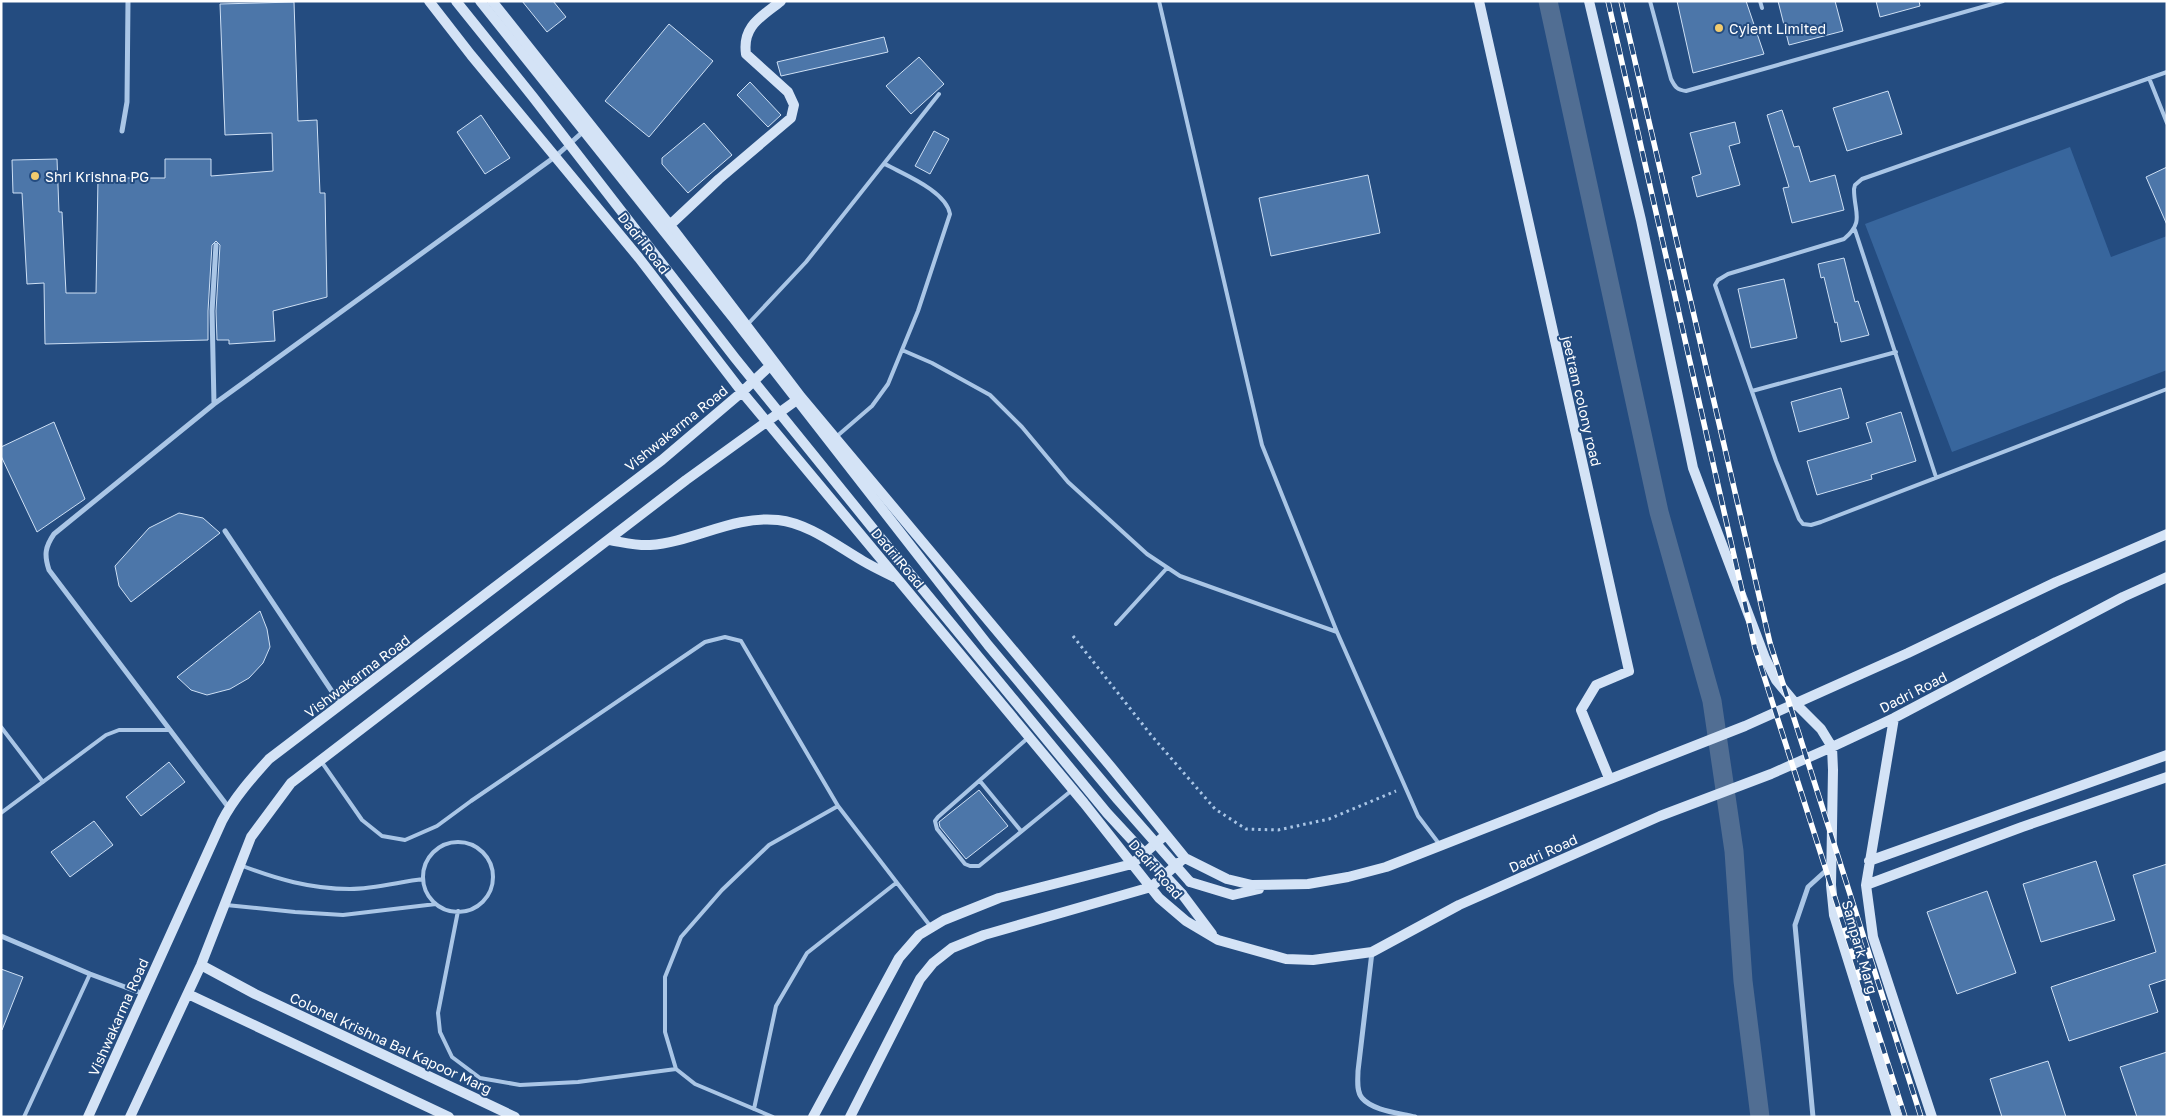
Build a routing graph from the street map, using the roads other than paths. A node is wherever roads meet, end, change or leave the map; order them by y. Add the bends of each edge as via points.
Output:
1 (128, 1) edge
2 (429, 1) edge
3 (456, 1) edge
4 (480, 1) edge
5 (492, 1) edge
6 (781, 1) edge
7 (1159, 1) edge
8 (1479, 1) edge
9 (1589, 1) edge
10 (1650, 1) edge
11 (1760, 1) edge
12 (2003, 1) edge
13 (1762, 8) dead end
14 (2167, 72) edge
15 (2149, 78) junction
16 (939, 94) dead end
17 (2167, 123) edge
18 (590, 125) junction
19 (122, 131) dead end
20 (556, 156) junction
21 (885, 164) junction
22 (670, 224) junction
23 (1855, 230) junction
24 (216, 246) dead end
25 (747, 326) junction
26 (902, 350) junction
27 (1896, 352) junction
28 (774, 362) junction
29 (2167, 389) edge
30 (1752, 391) junction
31 (742, 392) junction
32 (801, 398) junction
33 (214, 404) junction
34 (768, 422) junction
35 (835, 438) junction
36 (1936, 478) junction
37 (224, 531) dead end
38 (2167, 534) edge
39 (609, 540) junction
40 (1167, 568) junction
41 (2167, 577) edge
42 (897, 578) junction
43 (1116, 624) dead end
44 (1337, 632) junction
45 (1795, 703) junction
46 (341, 705) junction
47 (1894, 718) junction
48 (1, 726) edge
49 (170, 730) junction
50 (1029, 737) junction
51 (1832, 747) junction
52 (2167, 755) edge
53 (321, 760) junction
54 (2167, 777) edge
55 (1609, 778) junction
56 (980, 781) junction
57 (43, 782) junction
58 (1073, 790) junction
59 (838, 806) junction
60 (229, 808) junction
61 (1, 813) edge
62 (1021, 831) junction
63 (1166, 834) junction
64 (1440, 845) junction
65 (1185, 858) junction
66 (1869, 861) junction
67 (1132, 864) junction
68 (1832, 865) junction
69 (240, 866) junction
70 (423, 879) junction
71 (896, 883) junction
72 (1275, 885) junction
73 (1866, 885) junction
74 (1151, 888) junction
75 (436, 904) junction
76 (225, 905) junction
77 (458, 911) junction
78 (931, 928) junction
79 (1, 936) edge
80 (1218, 940) junction
81 (1372, 952) junction
82 (201, 966) junction
83 (90, 974) junction
84 (144, 994) junction
85 (188, 994) junction
86 (676, 1069) junction
87 (754, 1109) junction
88 (24, 1117) edge
89 (88, 1117) edge
90 (130, 1117) edge
91 (449, 1117) edge
92 (515, 1117) edge
93 (773, 1117) edge
94 (813, 1117) edge
95 (850, 1117) edge
96 (1415, 1117) edge
97 (1813, 1117) edge
98 (1897, 1117) edge
99 (1932, 1117) edge

1 - 19 street via 127,102
2 - 20 street, Dadri Road
3 - 80 street, bridge via 885,544 1107,813 1182,894
4 - 72 street, bridge via 988,644 1190,882 1233,895
5 - 18 street, Dadri Road
6 - 22 street via 754,22 744,40 746,54 788,92 794,105 791,118
7 - 44 lane via 1262,445
8 - 55 street, jeetram colony road via 1629,671 1596,685 1581,710
9 - 45 street via 1641,220 1693,468 1765,658 1776,680
10 - 12 lane via 1674,86 1679,90
11 - 13 lane
14 - 15 lane
15 - 17 lane
15 - 23 lane via 1862,179 1854,189
16 - 21 lane
18 - 20 street
18 - 22 street, Dadri Road
20 - 31 street, Dadri Road via 640,258
20 - 33 street
21 - 25 lane via 806,262
21 - 26 lane via 940,195 948,204 950,214
22 - 25 street, Dadri Road
23 - 27 lane
23 - 30 lane via 1844,239 1728,274 1718,280 1715,285 1718,295
24 - 33 street via 212,311
25 - 28 street, Dadri Road
26 - 35 lane via 888,384 872,406
26 - 40 lane via 990,395 1068,482 1147,554
27 - 30 lane
27 - 36 lane
28 - 31 street, Vishwakarma Road
28 - 32 street, Dadri Road
29 - 36 lane
30 - 36 lane via 1798,520 1803,524 1821,522
31 - 34 street, Dadri Road
31 - 46 street, Vishwakarma Road via 662,460
32 - 34 street
32 - 35 street, Dadri Road
33 - 49 street via 54,534 47,544 45,556 49,570
34 - 39 street
34 - 42 street, Dadri Road
35 - 63 street, Dadri Road
37 - 46 street
38 - 45 street, Dadri Road
39 - 42 street via 650,545 742,523 779,520 817,534
39 - 53 street
40 - 43 lane
40 - 44 lane via 1180,576
41 - 47 street, Dadri Road
42 - 50 street, Dadri Road
44 - 64 lane via 1418,816
45 - 51 street via 1821,729
45 - 55 street, Dadri Road via 1746,726
46 - 60 street, Vishwakarma Road via 269,759
47 - 51 street, Dadri Road
47 - 66 street, Sampark Marg
48 - 57 lane
49 - 57 lane via 119,730 106,735
49 - 60 street
50 - 56 lane
50 - 58 street, Dadri Road
51 - 68 street, Sampark Marg
51 - 81 street, Dadri Road via 1660,816 1459,904
52 - 66 street
53 - 59 lane via 362,820 382,836 405,840 437,826 705,642 725,637 741,642
53 - 69 street via 291,783 251,837
54 - 73 street
55 - 64 street, Dadri Road
56 - 62 lane
56 - 62 lane via 934,821 965,864 979,866
57 - 61 lane
58 - 62 lane
58 - 67 street, Dadri Road
59 - 71 lane
59 - 86 lane via 769,845 722,890 681,937 665,978 665,1032
60 - 84 street, Vishwakarma Road
63 - 65 street, Dadri Road
63 - 67 street
64 - 72 street, Dadri Road via 1386,867 1348,877 1308,884
65 - 72 street, Dadri Road via 1227,879 1252,885
65 - 74 street
66 - 73 street, Sampark Marg
67 - 74 street, Dadri Road
67 - 78 street via 999,898
68 - 97 street via 1808,887 1795,925
68 - 98 street, Sampark Marg via 1834,915
69 - 70 lane via 312,887 352,889
69 - 76 street
70 - 75 lane via 429,897
70 - 77 lane via 429,857 437,849 448,844 465,843 481,850 492,871 488,894 470,909
71 - 78 lane
71 - 87 lane via 807,953 776,1006
73 - 99 street, Sampark Marg via 1873,937
74 - 80 street, Dadri Road via 1186,921
74 - 95 street via 984,935 952,948 920,979
75 - 76 lane via 343,915
75 - 77 lane via 446,910
76 - 82 street
77 - 86 lane via 438,1013 440,1032 452,1056 480,1078 520,1085 578,1082
78 - 94 street via 919,935 899,958
79 - 83 street
80 - 81 street, Dadri Road via 1286,958 1313,960
81 - 96 street via 1358,1088 1361,1098 1371,1105
82 - 85 street
82 - 92 street, Colonel Krishna Bal Kapoor Marg
83 - 84 street
83 - 88 lane
84 - 89 street, Vishwakarma Road
85 - 90 street
85 - 91 street
86 - 87 lane via 695,1084
87 - 93 lane

